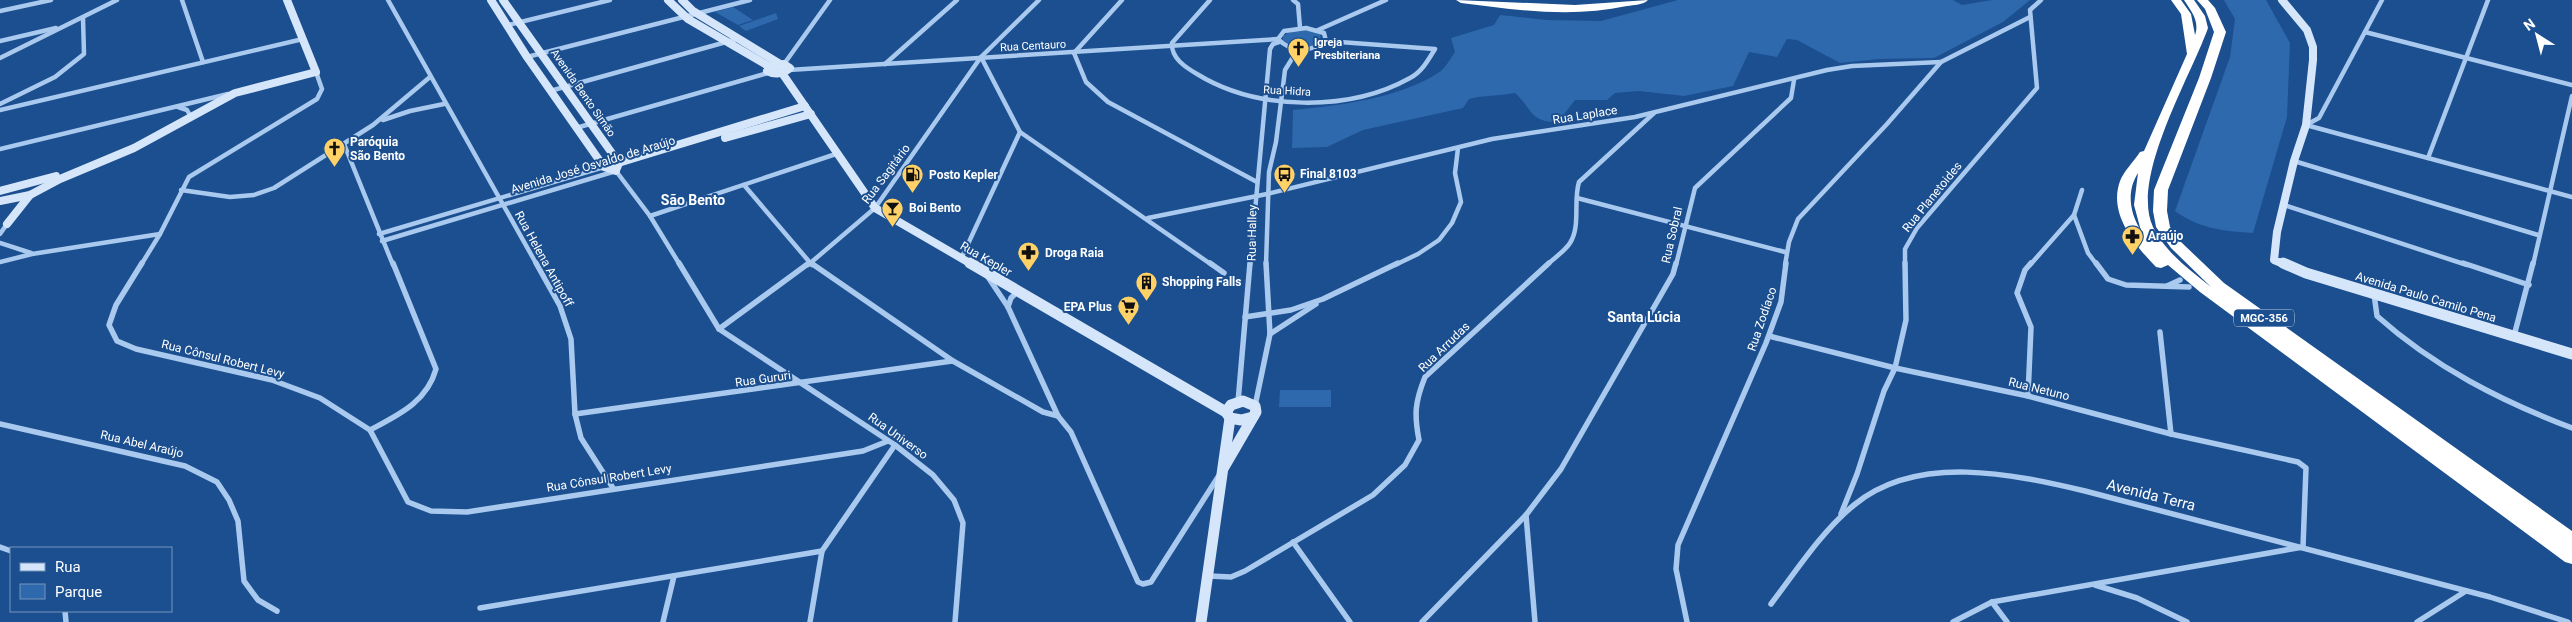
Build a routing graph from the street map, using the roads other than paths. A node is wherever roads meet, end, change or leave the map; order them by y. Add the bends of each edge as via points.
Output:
1 (51, 0) edge
2 (117, 0) edge
3 (182, 0) edge
4 (287, 0) edge
5 (388, 0) edge
6 (491, 0) edge
7 (503, 0) edge
8 (610, 0) edge
9 (668, 0) edge
10 (682, 0) edge
11 (750, 0) edge
12 (830, 0) edge
13 (957, 0) edge
14 (1039, 0) edge
15 (1122, 0) edge
16 (1210, 0) edge
17 (1293, 0) edge
18 (1386, 0) edge
19 (1461, 0) edge
20 (1499, 0) edge
21 (1614, 0) edge
22 (1643, 0) edge
23 (2041, 0) edge
24 (2176, 0) edge
25 (2189, 0) edge
26 (2202, 0) edge
27 (2282, 0) edge
28 (2382, 0) edge
29 (2488, 0) edge
30 (1473, 1) edge
31 (0, 11) edge
32 (696, 13) junction
33 (684, 17) junction
34 (2030, 17) junction
35 (83, 18) junction
36 (520, 22) junction
37 (508, 25) junction
38 (64, 26) junction
39 (1327, 26) junction
40 (1300, 28) junction
41 (1318, 30) junction
42 (2365, 32) junction
43 (1324, 33) junction
44 (303, 39) junction
45 (737, 39) junction
46 (2, 40) edge
47 (1278, 41) junction
48 (1326, 41) junction
49 (728, 42) junction
50 (1171, 46) junction
51 (20, 49) junction
52 (1298, 49) junction
53 (1074, 52) junction
54 (542, 54) junction
55 (527, 57) junction
56 (981, 57) junction
57 (2193, 57) junction
58 (0, 58) edge
59 (2466, 58) junction
60 (203, 62) junction
61 (1940, 62) junction
62 (885, 64) junction
63 (784, 68) junction
64 (769, 70) junction
65 (316, 72) junction
66 (430, 78) junction
67 (1794, 80) junction
68 (2572, 84) edge
69 (566, 86) junction
70 (31, 90) junction
71 (550, 91) junction
72 (235, 92) junction
73 (2572, 96) edge
74 (51, 98) junction
75 (1266, 100) junction
76 (1281, 100) junction
77 (0, 104) edge
78 (444, 104) junction
79 (168, 108) junction
80 (0, 110) edge
81 (808, 110) junction
82 (1655, 112) junction
83 (191, 117) junction
84 (373, 124) junction
85 (591, 124) junction
86 (2306, 125) junction
87 (576, 129) junction
88 (1020, 132) junction
89 (2154, 141) junction
90 (344, 144) junction
91 (1458, 148) junction
92 (0, 149) edge
93 (839, 153) junction
94 (2428, 158) junction
95 (2294, 161) junction
96 (98, 164) junction
97 (604, 167) junction
98 (618, 167) junction
99 (1257, 182) junction
100 (28, 184) junction
101 (744, 185) junction
102 (40, 189) junction
103 (181, 190) junction
104 (2082, 190) dead end
105 (2549, 191) junction
106 (30, 194) junction
107 (1267, 194) junction
108 (1255, 196) junction
109 (2572, 197) edge
110 (0, 198) edge
111 (1577, 198) junction
112 (498, 199) junction
113 (502, 205) junction
114 (2284, 205) junction
115 (875, 208) junction
116 (2074, 215) junction
117 (650, 216) junction
118 (1148, 218) junction
119 (7, 224) junction
120 (1686, 228) junction
121 (0, 234) edge
122 (160, 234) junction
123 (379, 234) junction
124 (2538, 235) junction
125 (382, 241) junction
126 (0, 243) edge
127 (1785, 252) junction
128 (32, 254) junction
129 (961, 259) junction
130 (0, 262) edge
131 (810, 263) junction
132 (1224, 272) dead end
133 (984, 273) junction
134 (2184, 284) junction
135 (2529, 285) junction
136 (2167, 286) junction
137 (1018, 291) junction
138 (2374, 294) junction
139 (1323, 299) junction
140 (1008, 307) junction
141 (1268, 315) junction
142 (1246, 317) junction
143 (719, 329) junction
144 (2160, 332) dead end
145 (1270, 334) junction
146 (1769, 336) junction
147 (2514, 337) junction
148 (2572, 354) edge
149 (953, 361) junction
150 (1895, 368) junction
151 (804, 383) junction
152 (2028, 396) junction
153 (1238, 402) junction
154 (1254, 411) junction
155 (575, 414) junction
156 (1228, 415) junction
157 (1058, 416) junction
158 (0, 424) edge
159 (2572, 428) edge
160 (370, 430) junction
161 (2171, 434) junction
162 (888, 441) junction
163 (895, 445) junction
164 (2429, 454) junction
165 (1224, 468) junction
166 (613, 488) junction
167 (1841, 514) junction
168 (1526, 515) junction
169 (2572, 540) edge
170 (1293, 542) junction
171 (2303, 547) junction
172 (822, 551) junction
173 (2572, 557) edge
174 (674, 576) junction
175 (1208, 576) junction
176 (2094, 585) junction
177 (2466, 591) junction
178 (1992, 602) junction
179 (1771, 604) dead end
180 (480, 608) dead end
181 (277, 611) dead end
182 (663, 622) edge
183 (810, 622) edge
184 (955, 622) edge
185 (1202, 622) edge
186 (1350, 622) edge
187 (1422, 622) edge
188 (1535, 622) edge
189 (1687, 622) edge
190 (1953, 622) edge
191 (2007, 622) edge
192 (2187, 622) edge
193 (2417, 622) edge
194 (2568, 622) edge

1 - 31 street
2 - 35 street
3 - 60 street
4 - 44 street, Rua Cônsul Robert Levy
5 - 66 street, Rua Helena Antipoff
6 - 37 street
7 - 36 street, Avenida Bento Simão
8 - 36 street
9 - 33 street
10 - 32 street
11 - 32 street
12 - 63 street
13 - 62 street
14 - 56 street, Rua Sagitário
15 - 53 street
16 - 50 street
17 - 40 street via 1298,4
18 - 39 street
19 - 30 highway
20 - 21 highway via 1561,4
22 - 30 highway via 1624,5 1557,10
23 - 34 street via 2030,10
24 - 57 highway via 2190,25
25 - 57 highway, MGC-356 via 2200,16 2203,28
26 - 169 highway, MGC-356 via 2210,8 2220,32 2161,190 2163,227 2196,267 2219,286
27 - 86 street via 2302,21 2313,47
28 - 42 street
29 - 59 street
32 - 33 street
32 - 45 street
33 - 49 street
33 - 54 street
34 - 61 street
34 - 150 street, Rua Planetoides via 2037,88 1918,228 1905,249 1906,320
35 - 38 street
35 - 70 street via 84,54 67,70
36 - 37 street
36 - 54 street, Avenida Bento Simão
37 - 55 street
38 - 46 street
38 - 51 street
39 - 41 street
39 - 43 street
40 - 41 street
40 - 47 street via 1284,31
41 - 43 street
42 - 59 street
42 - 86 street via 2319,118
43 - 48 street
44 - 60 street
44 - 65 street, Rua Cônsul Robert Levy
45 - 49 street
45 - 63 street
46 - 51 street via 15,40
47 - 50 street, Rua Centauro
47 - 52 street
47 - 75 street, Rua Halley via 1270,49
48 - 52 street via 1316,47
48 - 76 street, Rua Hidra via 1435,50 1412,78 1385,88 1333,100
49 - 64 street
49 - 69 street
50 - 53 street, Rua Centauro
50 - 75 street, Rua Hidra via 1185,66 1202,79 1228,91
51 - 58 street
52 - 76 street, Rua Halley via 1288,62
53 - 56 street, Rua Centauro
53 - 99 street via 1083,78 1108,102
54 - 55 street
54 - 69 street, Avenida Bento Simão
55 - 71 street
56 - 62 street, Rua Centauro
56 - 88 street
56 - 115 street, Rua Sagitário
57 - 89 highway, MGC-356
59 - 68 street
59 - 94 street
60 - 74 street
61 - 67 street, Rua Laplace via 1852,66
61 - 127 street, Rua Zodíaco via 1798,219 1789,234
62 - 63 street, Rua Centauro
63 - 64 street
63 - 81 street, Rua Kepler
64 - 85 street
65 - 72 street
65 - 103 street, Rua Cônsul Robert Levy via 322,82 322,92 317,99 203,167 189,177
66 - 78 street, Rua Helena Antipoff
66 - 84 street
67 - 82 street, Rua Laplace
67 - 120 street, Rua Sobral via 1791,98 1695,188
69 - 71 street
69 - 85 street, Avenida Bento Simão
70 - 74 street via 28,96 33,99
70 - 77 street
71 - 87 street
72 - 79 street
72 - 83 street
73 - 105 street
74 - 80 street
75 - 76 street, Rua Hidra
75 - 99 street, Rua Halley
76 - 107 street, Rua Halley
78 - 84 street
78 - 112 street, Rua Helena Antipoff
79 - 83 street via 184,108
79 - 92 street
81 - 93 street, Rua Kepler
81 - 98 street, Avenida José Osvaldo de Araújo
82 - 91 street, Rua Laplace via 1492,139
82 - 111 street, Rua Arrudas via 1583,177
83 - 96 street
84 - 90 street
85 - 87 street
85 - 98 street, Avenida Bento Simão
86 - 94 street
86 - 95 street
87 - 97 street
88 - 118 street
88 - 129 street
89 - 134 highway via 2127,180 2125,205 2132,228 2145,247
89 - 164 highway, MGC-356 via 2140,184 2140,208 2144,224 2157,245 2205,289
90 - 103 street via 274,188 254,194 230,197
90 - 123 street
91 - 107 street, Rua Laplace
91 - 139 street via 1455,173 1461,202 1445,235 1418,254
93 - 101 street
93 - 115 street, Rua Kepler
94 - 105 street
95 - 114 street
95 - 124 street
96 - 100 street
96 - 102 street
97 - 98 street, Avenida José Osvaldo de Araújo
97 - 112 street, Avenida José Osvaldo de Araújo
98 - 113 street, Avenida José Osvaldo de Araújo
98 - 117 street
99 - 108 street, Rua Halley
100 - 102 street
100 - 110 street
101 - 117 street
101 - 131 street
102 - 106 street
103 - 122 street, Rua Cônsul Robert Levy
104 - 116 street
105 - 109 street
105 - 124 street
106 - 110 street
106 - 119 street
107 - 108 street, Rua Laplace
107 - 141 street, Rua Halley via 1264,280
108 - 118 street, Rua Laplace
108 - 142 street, Rua Halley
110 - 119 street via 11,211
111 - 120 street
111 - 170 street, Rua Arrudas via 1576,231 1570,244 1425,377 1414,414 1419,440 1405,465 1373,495
112 - 113 street, Rua Helena Antipoff
112 - 123 street, Avenida José Osvaldo de Araújo
113 - 125 street, Avenida José Osvaldo de Araújo
113 - 155 street, Rua Helena Antipoff via 560,306 571,339
114 - 135 street
114 - 138 street, Avenida Paulo Camilo Pena via 2274,260
115 - 129 street, Rua Kepler
115 - 131 street, Rua Sagitário
116 - 136 street via 2088,253 2108,279 2126,285
116 - 152 street via 2025,270 2017,293 2031,327
117 - 143 street
118 - 132 street
119 - 121 street
120 - 127 street
120 - 168 street, Rua Sobral via 1673,274 1561,469
122 - 128 street
122 - 160 street, Rua Cônsul Robert Levy via 116,305 109,324 117,341 136,349 272,380 320,398
123 - 125 street
124 - 135 street
125 - 160 street via 436,369 434,382 420,399
126 - 128 street
127 - 146 street, Rua Zodíaco via 1782,298
128 - 130 street
129 - 133 street, Rua Kepler
131 - 143 street, Rua Sagitário
131 - 149 street
133 - 137 street, Rua Kepler
133 - 140 street
134 - 136 street
134 - 136 street
134 - 164 highway via 2336,396
135 - 147 street
137 - 140 street
137 - 156 street, Rua Kepler
138 - 147 street, Avenida Paulo Camilo Pena
138 - 159 street via 2377,316 2415,348 2506,399
139 - 141 street
139 - 145 street
140 - 157 street
141 - 142 street
141 - 145 street, Rua Halley
142 - 153 street, Rua Halley
143 - 151 street, Rua Universo
144 - 161 street
145 - 154 street, Rua Halley
146 - 150 street, Rua Netuno
146 - 189 street, Rua Zodíaco via 1678,545 1676,569
147 - 148 street, Avenida Paulo Camilo Pena
149 - 151 street, Rua Gururi
149 - 157 street via 1043,412
150 - 152 street, Rua Netuno
150 - 167 street, Rua Planetoides
151 - 155 street, Rua Gururi
151 - 162 street, Rua Universo
152 - 161 street, Rua Netuno
153 - 154 street via 1250,402
153 - 156 street via 1228,408
154 - 156 street via 1241,420
154 - 165 street, Rua Halley
155 - 166 street, Rua Helena Antipoff via 580,438
156 - 165 street, Rua Halley
157 - 165 street via 1071,432 1138,582 1143,584 1151,582
158 - 181 street, Rua Abel Araújo via 185,466 217,482 238,521 244,581 258,600
160 - 166 street, Rua Cônsul Robert Levy via 408,502 431,511 467,512
161 - 171 street, Rua Netuno via 2304,465
162 - 163 street, Rua Universo
162 - 166 street, Rua Cônsul Robert Levy via 863,451
163 - 172 street
163 - 184 street, Rua Universo via 939,481 954,500 963,523
164 - 173 highway, MGC-356
165 - 175 street, Rua Halley
167 - 171 street, Avenida Terra via 1883,486 1936,472 1993,473 2050,482
167 - 179 street, Avenida Terra
168 - 187 street, Rua Sobral
168 - 188 street
170 - 175 street, Rua Arrudas via 1231,577
170 - 186 street
171 - 176 street
171 - 177 street, Avenida Terra
172 - 174 street
172 - 183 street
174 - 180 street
174 - 182 street
175 - 185 street, Rua Halley
176 - 178 street
176 - 192 street via 2137,598
177 - 193 street
177 - 194 street, Avenida Terra
178 - 190 street
178 - 191 street

